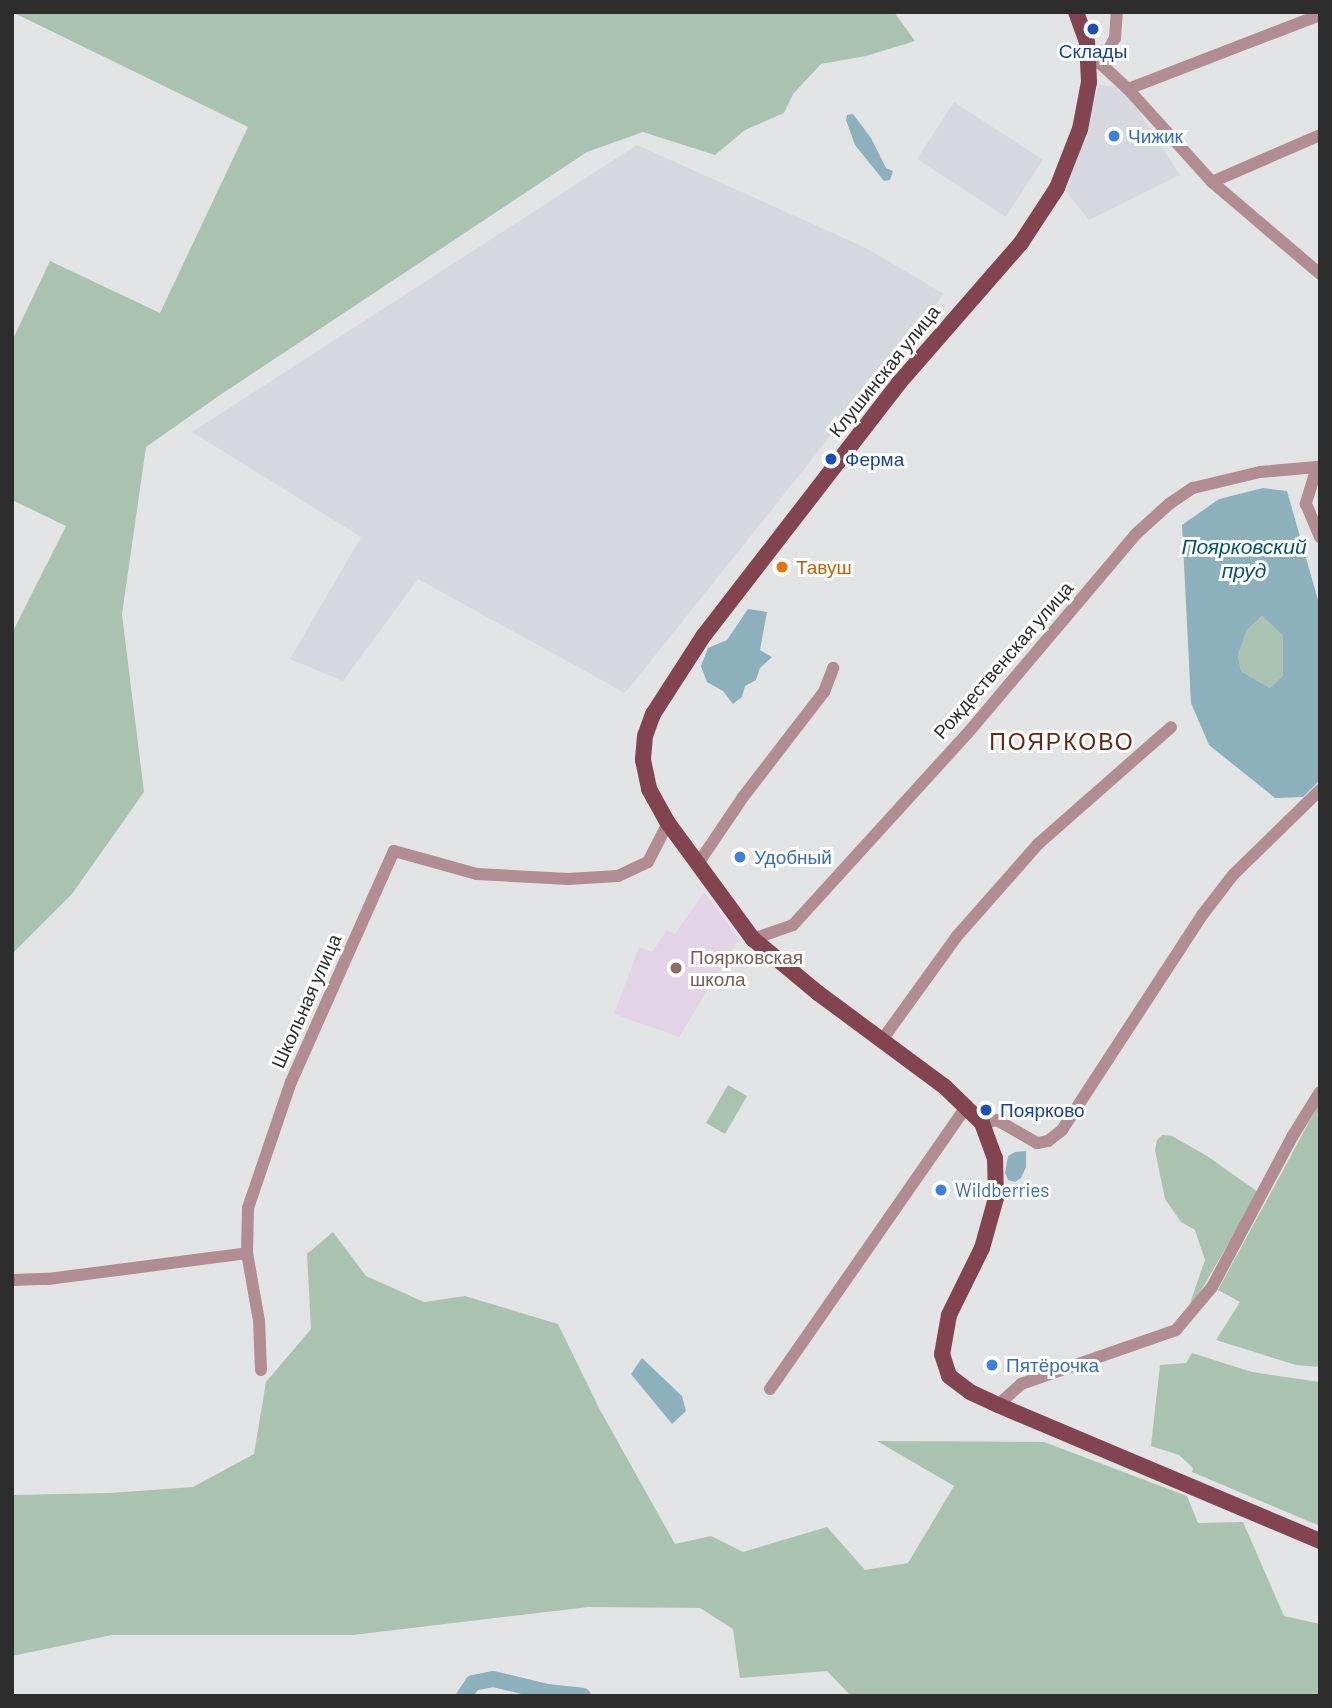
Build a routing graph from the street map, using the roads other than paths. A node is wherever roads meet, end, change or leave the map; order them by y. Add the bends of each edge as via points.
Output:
1 (1076, 12) edge
2 (1117, 12) edge
3 (1320, 15) edge
4 (1095, 62) junction
5 (1128, 89) junction
6 (1320, 135) edge
7 (1212, 182) junction
8 (1320, 274) edge
9 (1318, 467) edge
10 (1320, 537) edge
11 (834, 668) dead end
12 (1171, 727) dead end
13 (1320, 790) edge
14 (668, 823) junction
15 (697, 864) junction
16 (753, 939) junction
17 (882, 1040) junction
18 (1320, 1092) edge
19 (967, 1106) junction
20 (982, 1124) junction
21 (247, 1253) junction
22 (12, 1280) edge
23 (261, 1370) dead end
24 (770, 1389) dead end
25 (998, 1405) junction
26 (1320, 1541) edge

1 - 4 main road, Клушинская улица
2 - 4 street via 1115,38
3 - 5 street
4 - 5 street
4 - 14 main road, Клушинская улица via 1076,142 1041,216 899,383 668,686 645,736 643,760 649,789
5 - 7 street
6 - 7 street
7 - 8 street
9 - 10 street via 1306,504
9 - 16 street, Рождественская улица via 1260,472 1193,488 1169,504 1136,534 967,734 793,926
11 - 15 street via 824,692
12 - 17 street via 1038,844 957,936
13 - 20 street via 1233,875 1203,914 1062,1130 1037,1143 997,1121
14 - 15 main road
14 - 21 street, Школьная улица via 648,862 618,876 568,879 477,874 394,851 291,1083 248,1208
15 - 16 main road
16 - 17 main road
17 - 19 main road
18 - 25 street via 1212,1287 1176,1330 1020,1384
19 - 20 main road
19 - 24 street
20 - 25 main road via 995,1158 996,1199 982,1248 949,1315 942,1354 950,1376
21 - 22 street
21 - 23 street, Школьная улица via 259,1321
25 - 26 main road

